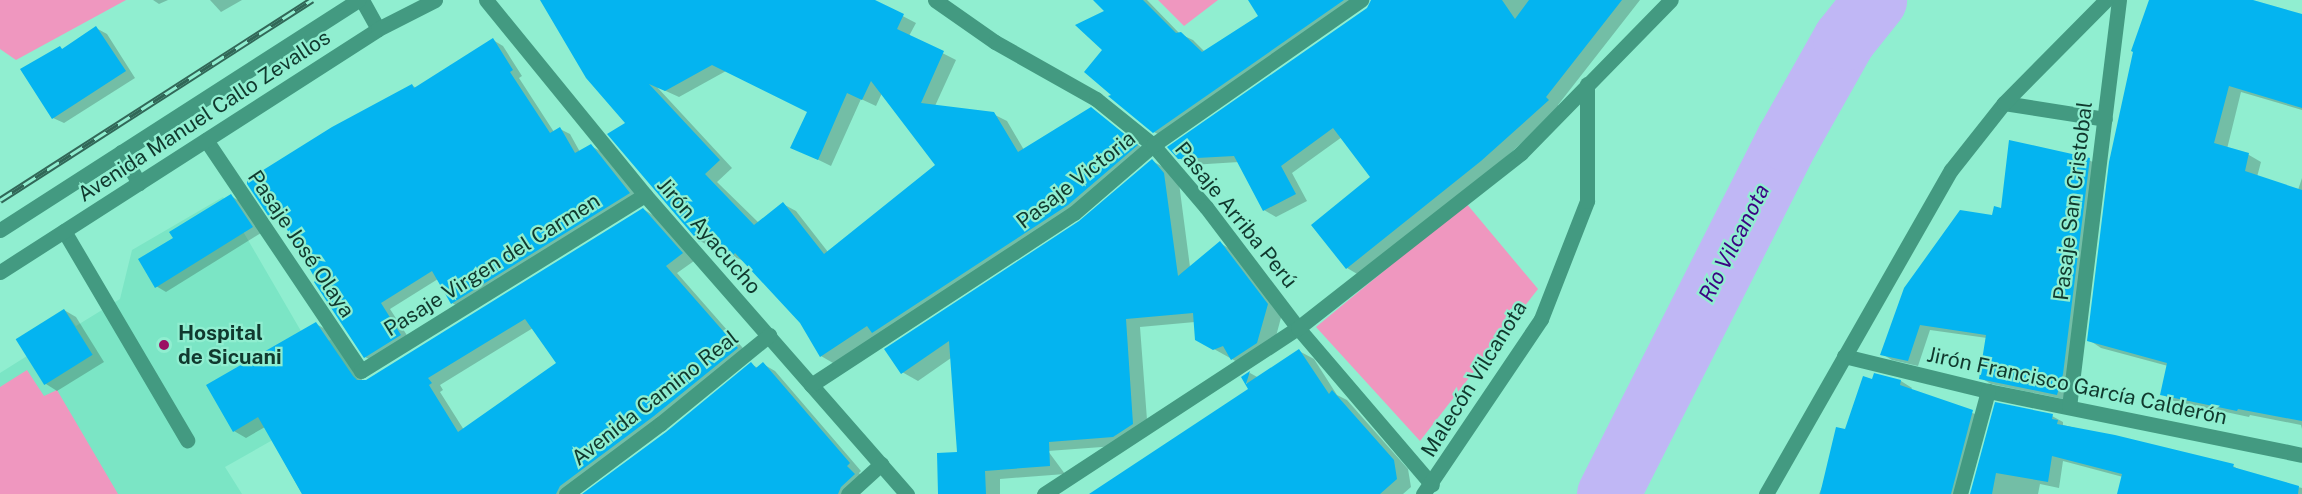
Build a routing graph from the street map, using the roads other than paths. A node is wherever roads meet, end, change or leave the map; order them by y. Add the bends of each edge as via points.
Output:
1 (360, 0) edge
2 (435, 0) edge
3 (486, 0) edge
4 (935, 0) edge
5 (1361, 0) edge
6 (1671, 0) edge
7 (2106, 0) edge
8 (2119, 0) edge
9 (378, 29) junction
10 (1587, 84) junction
11 (2004, 104) junction
12 (2105, 119) junction
13 (206, 140) junction
14 (1153, 146) junction
15 (121, 152) junction
16 (139, 183) junction
17 (645, 195) junction
18 (0, 230) edge
19 (64, 231) junction
20 (0, 272) edge
21 (1298, 328) junction
22 (768, 335) junction
23 (1844, 356) junction
24 (361, 371) joint
25 (811, 385) junction
26 (1988, 390) junction
27 (2069, 407) junction
28 (187, 440) dead end
29 (2302, 455) edge
30 (881, 464) junction
31 (1428, 489) edge
32 (566, 494) edge
33 (848, 494) edge
34 (906, 494) edge
35 (1044, 494) edge
36 (1766, 494) edge
37 (1960, 494) edge

1 - 9 street
1 - 15 street, Avenida Manuel Callo Zevallos
2 - 9 street, Avenida Manuel Callo Zevallos
3 - 17 street, Jirón Ayacucho
4 - 14 street, Pasaje Arriba Perú via 996,42 1096,99
5 - 14 street, Pasaje Victoria
6 - 10 street
7 - 11 street
8 - 12 street, Pasaje San Cristobal
9 - 13 street, Avenida Manuel Callo Zevallos
10 - 21 street via 1521,153
10 - 31 street, Malecón Vilcanota via 1587,201 1541,319
11 - 12 street
11 - 23 street via 1951,170
12 - 27 street, Pasaje San Cristobal
13 - 16 street, Avenida Manuel Callo Zevallos
13 - 24 street, Pasaje José Olaya
14 - 21 street, Pasaje Arriba Perú via 1206,207
14 - 25 street, Pasaje Victoria via 1074,213
15 - 16 street
15 - 18 street, Avenida Manuel Callo Zevallos
16 - 19 street, Avenida Manuel Callo Zevallos
17 - 22 street, Jirón Ayacucho
17 - 24 street, Pasaje Virgen del Carmen
19 - 20 street, Avenida Manuel Callo Zevallos
19 - 28 street
21 - 31 street, Pasaje Arriba Perú
21 - 35 street
22 - 25 street, Jirón Ayacucho
22 - 32 street, Avenida Camino Real via 660,424
23 - 26 street, Jirón Francisco García Calderón
23 - 36 street
25 - 30 street, Jirón Ayacucho
26 - 27 street, Jirón Francisco García Calderón
26 - 37 street
27 - 29 street, Jirón Francisco García Calderón
30 - 33 street
30 - 34 street, Jirón Ayacucho

